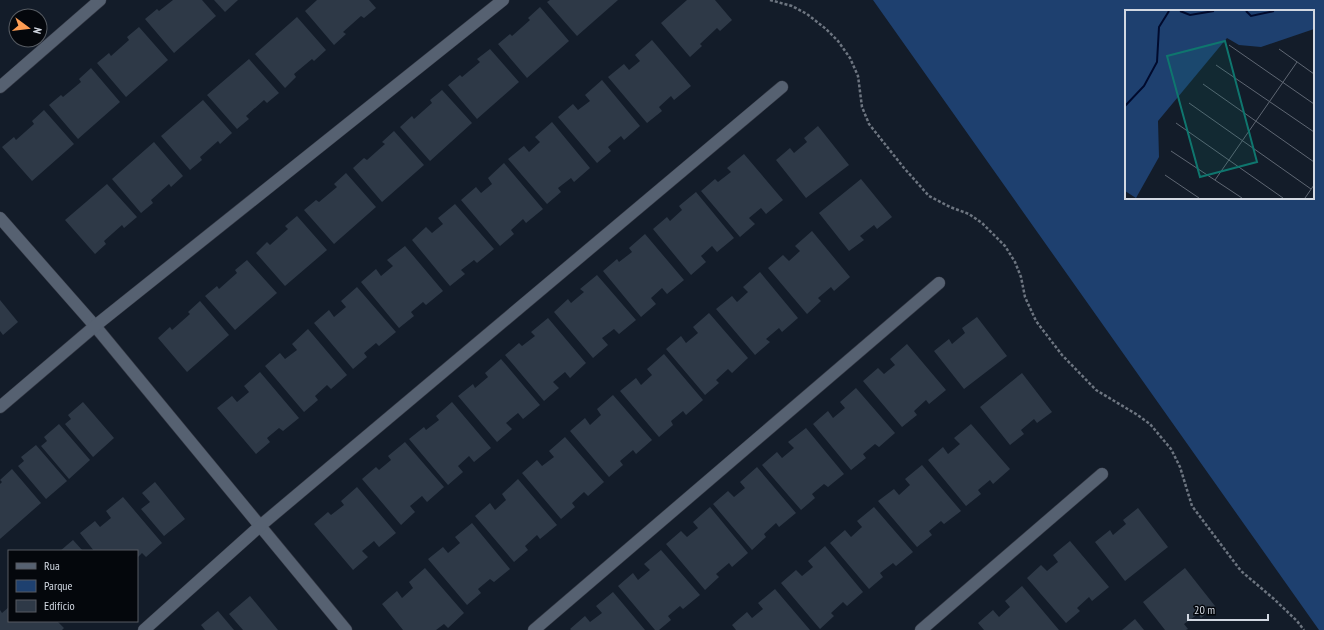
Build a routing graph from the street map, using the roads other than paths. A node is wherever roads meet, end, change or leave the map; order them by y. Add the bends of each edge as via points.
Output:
1 (100, 0) edge
2 (503, 0) edge
3 (0, 87) edge
4 (782, 87) dead end
5 (0, 218) edge
6 (939, 283) dead end
7 (95, 326) junction
8 (0, 407) edge
9 (1102, 474) dead end
10 (260, 526) junction
11 (144, 630) edge
12 (346, 630) edge
13 (534, 630) edge
14 (921, 630) edge

1 - 3 street
2 - 7 street
4 - 10 street
5 - 7 street
6 - 13 street
7 - 8 street
7 - 10 street
9 - 14 street
10 - 11 street
10 - 12 street

